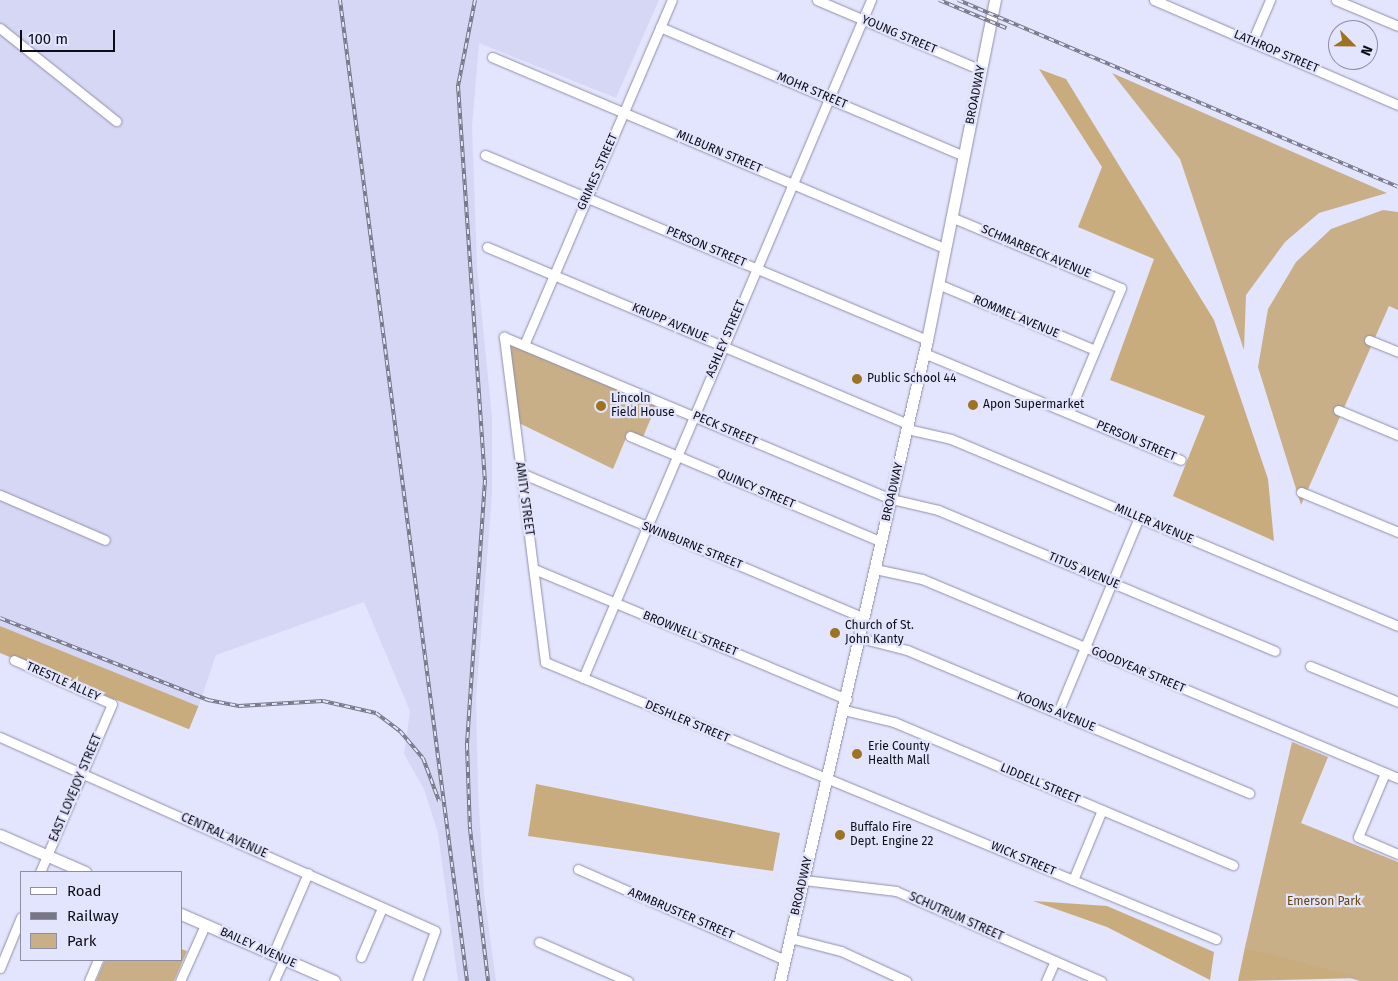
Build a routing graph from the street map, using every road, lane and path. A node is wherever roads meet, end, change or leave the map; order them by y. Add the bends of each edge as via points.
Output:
1 (672, 0) edge
2 (817, 0) edge
3 (871, 0) edge
4 (995, 0) edge
5 (1154, 0) edge
6 (1270, 0) edge
7 (1336, 0) edge
8 (862, 19) junction
9 (1398, 26) edge
10 (660, 27) junction
11 (0, 28) edge
12 (1252, 42) junction
13 (492, 57) dead end
14 (981, 70) junction
15 (830, 98) junction
16 (1398, 105) edge
17 (624, 111) junction
18 (116, 121) dead end
19 (485, 155) dead end
20 (964, 156) junction
21 (793, 183) junction
22 (587, 196) junction
23 (951, 217) junction
24 (487, 247) dead end
25 (945, 248) junction
26 (756, 268) junction
27 (553, 274) junction
28 (938, 284) junction
29 (504, 337) joint
30 (927, 340) junction
31 (1369, 340) dead end
32 (524, 345) junction
33 (723, 346) junction
34 (1095, 350) junction
35 (1398, 352) edge
36 (924, 353) junction
37 (1338, 410) dead end
38 (1069, 413) junction
39 (693, 416) junction
40 (907, 427) junction
41 (1398, 435) edge
42 (630, 436) dead end
43 (676, 456) junction
44 (1182, 460) dead end
45 (521, 473) junction
46 (1301, 492) dead end
47 (0, 495) edge
48 (891, 500) junction
49 (1139, 517) junction
50 (646, 526) junction
51 (1398, 532) edge
52 (105, 540) dead end
53 (882, 542) junction
54 (875, 568) junction
55 (534, 569) junction
56 (1111, 583) junction
57 (614, 602) junction
58 (864, 618) junction
59 (1398, 626) edge
60 (860, 638) junction
61 (1084, 647) junction
62 (1275, 651) dead end
63 (14, 660) dead end
64 (545, 662) joint
65 (1310, 666) dead end
66 (583, 678) junction
67 (847, 698) junction
68 (1398, 702) edge
69 (112, 704) joint
70 (844, 710) junction
71 (1058, 712) junction
72 (0, 737) edge
73 (1385, 773) junction
74 (82, 774) junction
75 (1398, 778) edge
76 (828, 782) junction
77 (1249, 792) dead end
78 (1102, 810) junction
79 (0, 835) edge
80 (1398, 854) edge
81 (47, 856) junction
82 (1233, 866) dead end
83 (578, 870) dead end
84 (40, 871) edge
85 (83, 871) edge
86 (308, 873) junction
87 (804, 880) junction
88 (1073, 880) junction
89 (382, 908) junction
90 (182, 914) edge
91 (20, 919) edge
92 (205, 925) junction
93 (790, 938) junction
94 (1216, 939) dead end
95 (539, 942) dead end
96 (279, 957) junction
97 (361, 957) dead end
98 (785, 960) junction
99 (98, 961) edge
100 (1055, 961) junction
101 (0, 968) edge
102 (90, 981) edge
103 (180, 981) edge
104 (274, 981) edge
105 (334, 981) edge
106 (417, 981) edge
107 (628, 981) edge
108 (780, 981) edge
109 (906, 981) edge
110 (1046, 981) edge
111 (1101, 981) edge

1 - 10 street, GRIMES STREET
2 - 8 street, YOUNG STREET
3 - 8 street, ASHLEY STREET
4 - 14 main road, BROADWAY
5 - 12 street, LATHROP STREET
6 - 12 street
7 - 9 street
8 - 14 street, YOUNG STREET
8 - 15 street, ASHLEY STREET
10 - 15 street, MOHR STREET
10 - 17 street, GRIMES STREET
11 - 18 street
12 - 16 street, LATHROP STREET
13 - 17 street, MILBURN STREET
14 - 20 main road, BROADWAY
15 - 20 street, MOHR STREET
15 - 21 street, ASHLEY STREET
17 - 21 street, MILBURN STREET
17 - 22 street, GRIMES STREET
19 - 22 street, PERSON STREET
20 - 23 main road, BROADWAY
21 - 25 street, MILBURN STREET
21 - 26 street, ASHLEY STREET
22 - 26 street, PERSON STREET
22 - 27 street, GRIMES STREET
23 - 25 main road, BROADWAY
23 - 34 street, SCHMARBECK AVENUE via 1121,288
24 - 27 street, KRUPP AVENUE
25 - 28 main road, BROADWAY
26 - 30 street, PERSON STREET
26 - 33 street, ASHLEY STREET
27 - 32 street, GRIMES STREET
27 - 33 street, KRUPP AVENUE
28 - 30 main road, BROADWAY
28 - 34 street, ROMMEL AVENUE
29 - 32 street, PECK STREET
29 - 45 street, AMITY STREET
30 - 36 main road, BROADWAY
31 - 35 street
32 - 39 street, PECK STREET
33 - 39 street, ASHLEY STREET
33 - 40 street, KRUPP AVENUE
34 - 38 street
36 - 38 street, PERSON STREET
36 - 40 main road, BROADWAY
37 - 41 street
38 - 44 street, PERSON STREET
39 - 43 street, ASHLEY STREET
39 - 48 street, PECK STREET
40 - 48 main road, BROADWAY
40 - 49 street, MILLER AVENUE via 951,439
42 - 43 street, QUINCY STREET
43 - 50 street, ASHLEY STREET
43 - 53 street, QUINCY STREET
45 - 50 street, SWINBURNE STREET
45 - 55 street, AMITY STREET
46 - 51 street
47 - 52 street
48 - 53 main road, BROADWAY
48 - 56 street, TITUS AVENUE via 938,510
49 - 56 street
49 - 59 street, MILLER AVENUE
50 - 57 street, ASHLEY STREET
50 - 58 street, SWINBURNE STREET
53 - 54 main road, BROADWAY
54 - 58 main road, BROADWAY
54 - 61 street, GOODYEAR STREET via 922,580
55 - 57 street, BROWNELL STREET
55 - 64 street, AMITY STREET
56 - 61 street
56 - 62 street, TITUS AVENUE
57 - 66 street, ASHLEY STREET
57 - 67 street, BROWNELL STREET
58 - 60 main road, BROADWAY
60 - 67 main road, BROADWAY
60 - 71 street, KOONS AVENUE via 907,650
61 - 71 street
61 - 73 street, GOODYEAR STREET
63 - 69 street, TRESTLE ALLEY
64 - 66 street, DESHLER STREET
65 - 68 street
66 - 76 street, DESHLER STREET
67 - 70 main road, BROADWAY
69 - 74 street, EAST LOVEJOY STREET
70 - 76 main road, BROADWAY
70 - 78 street, LIDDELL STREET via 894,722
71 - 77 street, KOONS AVENUE
72 - 74 street, CENTRAL AVENUE
73 - 75 street, GOODYEAR STREET
73 - 80 street via 1358,837
74 - 81 street, EAST LOVEJOY STREET
74 - 86 street, CENTRAL AVENUE
76 - 87 main road, BROADWAY
76 - 88 street, WICK STREET via 877,797
78 - 82 street, LIDDELL STREET
78 - 88 street
79 - 81 main road
81 - 84 street, EAST LOVEJOY STREET
81 - 85 main road
83 - 98 street, ARMBRUSTER STREET
86 - 89 street, CENTRAL AVENUE
86 - 96 street
87 - 93 main road, BROADWAY
87 - 100 street, SCHUTRUM STREET via 896,891
88 - 94 street, WICK STREET
89 - 97 street
89 - 106 street, CENTRAL AVENUE via 435,931 433,944
90 - 92 main road, BAILEY AVENUE
91 - 101 street
92 - 96 main road, BAILEY AVENUE
92 - 103 street
93 - 98 main road, BROADWAY
93 - 109 street via 841,951
95 - 107 street
96 - 104 street
96 - 105 main road, BAILEY AVENUE
98 - 108 main road, BROADWAY
99 - 102 street
100 - 110 street
100 - 111 street, SCHUTRUM STREET

